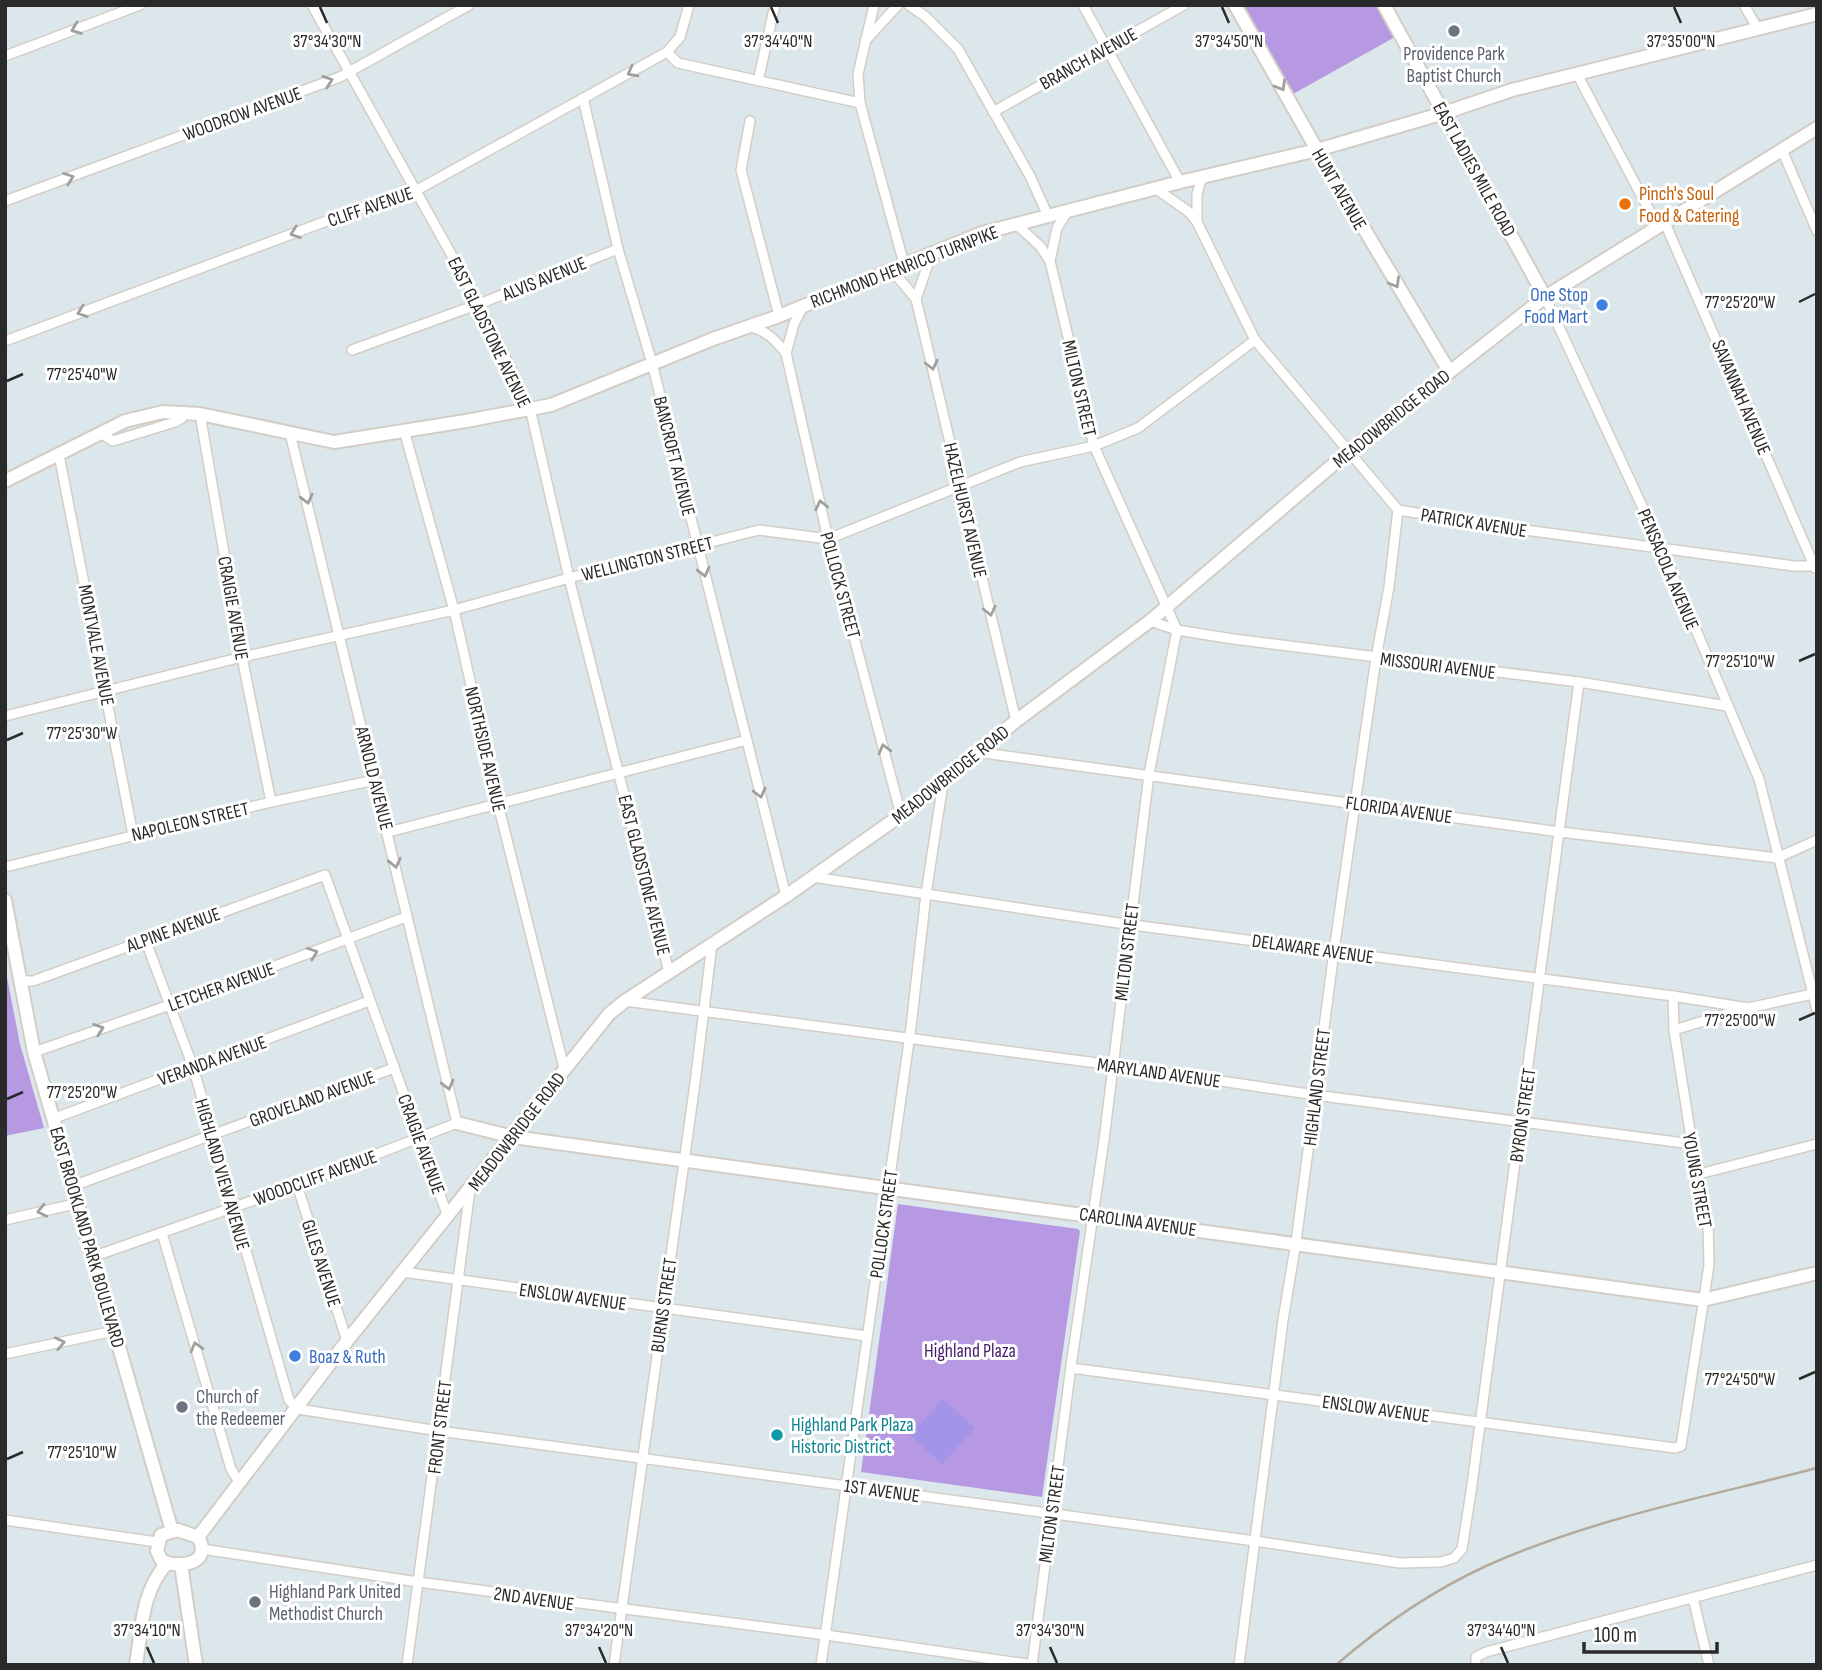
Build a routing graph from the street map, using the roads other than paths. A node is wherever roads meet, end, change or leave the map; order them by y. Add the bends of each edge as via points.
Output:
1 (140, 5) edge
2 (312, 5) edge
3 (468, 5) edge
4 (689, 5) edge
5 (775, 5) edge
6 (874, 5) edge
7 (898, 5) edge
8 (909, 5) edge
9 (1083, 5) edge
10 (1184, 5) edge
11 (1235, 5) edge
12 (1384, 5) edge
13 (1744, 5) edge
14 (1817, 14) edge
15 (1758, 29) junction
16 (864, 43) junction
17 (1106, 48) junction
18 (667, 52) junction
19 (5, 56) edge
20 (349, 72) junction
21 (1577, 74) junction
22 (758, 81) junction
23 (583, 98) junction
24 (860, 103) junction
25 (993, 112) junction
26 (1444, 113) junction
27 (750, 121) dead end
28 (1817, 128) edge
29 (1317, 150) junction
30 (1782, 150) junction
31 (1202, 177) junction
32 (1180, 182) junction
33 (1155, 188) junction
34 (417, 190) junction
35 (5, 201) edge
36 (1066, 212) junction
37 (1048, 215) junction
38 (1197, 222) junction
39 (1016, 224) junction
40 (1662, 225) junction
41 (1817, 231) edge
42 (618, 248) junction
43 (932, 253) junction
44 (1050, 261) junction
45 (904, 264) junction
46 (891, 269) junction
47 (1545, 297) junction
48 (916, 299) junction
49 (479, 304) junction
50 (804, 306) junction
51 (779, 316) junction
52 (751, 327) junction
53 (1255, 340) junction
54 (5, 341) edge
55 (352, 350) dead end
56 (786, 353) junction
57 (652, 363) junction
58 (1449, 371) junction
59 (530, 408) junction
60 (200, 414) junction
61 (404, 430) junction
62 (290, 433) junction
63 (1094, 446) junction
64 (1349, 451) junction
65 (59, 455) junction
66 (5, 481) edge
67 (960, 484) junction
68 (1398, 510) junction
69 (828, 539) junction
70 (697, 545) junction
71 (1661, 547) junction
72 (1816, 565) edge
73 (569, 578) junction
74 (1168, 605) junction
75 (454, 610) junction
76 (1150, 621) junction
77 (1177, 630) junction
78 (341, 636) junction
79 (242, 657) junction
80 (1377, 658) junction
81 (1579, 682) junction
82 (106, 691) junction
83 (1727, 706) junction
84 (5, 716) edge
85 (1016, 721) junction
86 (747, 740) junction
87 (977, 752) junction
88 (619, 774) junction
89 (1149, 774) junction
90 (375, 780) junction
91 (943, 783) junction
92 (271, 802) junction
93 (1356, 803) junction
94 (498, 804) junction
95 (901, 815) junction
96 (388, 832) junction
97 (1560, 832) junction
98 (133, 835) junction
99 (1817, 840) edge
100 (1777, 858) junction
101 (5, 867) edge
102 (325, 874) joint
103 (813, 877) junction
104 (926, 894) junction
105 (786, 896) junction
106 (5, 900) edge
107 (407, 917) junction
108 (1129, 924) junction
109 (145, 939) junction
110 (349, 940) junction
111 (712, 944) junction
112 (1334, 951) junction
113 (668, 972) junction
114 (1538, 979) junction
115 (20, 981) junction
116 (1815, 994) edge
117 (1673, 996) junction
118 (369, 1001) junction
119 (625, 1001) junction
120 (170, 1005) junction
121 (1748, 1008) junction
122 (1817, 1010) edge
123 (703, 1011) junction
124 (1674, 1030) junction
125 (909, 1038) junction
126 (34, 1052) junction
127 (1114, 1065) junction
128 (193, 1067) junction
129 (394, 1068) junction
130 (564, 1068) junction
131 (1315, 1095) junction
132 (55, 1118) junction
133 (1521, 1121) junction
134 (457, 1124) junction
135 (211, 1136) junction
136 (421, 1137) junction
137 (513, 1137) junction
138 (1692, 1144) junction
139 (1817, 1144) edge
140 (683, 1160) junction
141 (1699, 1174) junction
142 (297, 1185) junction
143 (73, 1186) junction
144 (888, 1187) junction
145 (470, 1190) junction
146 (79, 1203) junction
147 (232, 1208) junction
148 (1093, 1215) junction
149 (447, 1217) junction
150 (5, 1220) edge
151 (162, 1233) junction
152 (1296, 1242) junction
153 (92, 1257) junction
154 (1500, 1271) junction
155 (403, 1272) junction
156 (1817, 1273) edge
157 (458, 1281) junction
158 (1703, 1300) junction
159 (662, 1308) junction
160 (114, 1331) junction
161 (867, 1336) junction
162 (347, 1341) junction
163 (5, 1354) edge
164 (1071, 1368) junction
165 (1275, 1394) junction
166 (298, 1409) junction
167 (1482, 1422) junction
168 (439, 1431) junction
169 (1681, 1446) joint
170 (642, 1458) junction
171 (239, 1482) junction
172 (847, 1486) junction
173 (1051, 1513) junction
174 (5, 1520) edge
175 (172, 1531) junction
176 (1255, 1541) junction
177 (157, 1542) junction
178 (200, 1543) junction
179 (1462, 1549) joint
180 (167, 1563) junction
181 (181, 1565) junction
182 (1817, 1565) edge
183 (418, 1582) junction
184 (1693, 1598) junction
185 (622, 1609) junction
186 (826, 1635) junction
187 (1476, 1661) edge
188 (136, 1665) edge
189 (196, 1665) edge
190 (407, 1665) edge
191 (614, 1665) edge
192 (821, 1665) edge
193 (1032, 1665) edge
194 (1239, 1665) edge
195 (1709, 1665) edge

1 -> 19 street
2 - 20 street, EAST GLADSTONE AVENUE
3 - 20 street, WOODROW AVENUE
4 - 18 street via 680,37
5 - 22 street
6 - 16 street
7 - 16 street
8 - 25 street via 958,49
9 - 17 street
10 - 17 street, BRANCH AVENUE
11 -> 29 street, HUNT AVENUE
12 - 26 street, EAST LADIES MILE ROAD
13 - 15 street
14 - 15 street, RICHMOND HENRICO TURNPIKE
15 - 21 street, RICHMOND HENRICO TURNPIKE
16 - 24 street via 858,74
17 - 25 street, BRANCH AVENUE
17 - 32 street
18 - 22 street via 678,63
18 -> 23 street, CLIFF AVENUE
20 - 34 street, EAST GLADSTONE AVENUE
35 -> 20 street, WOODROW AVENUE
21 - 26 street, RICHMOND HENRICO TURNPIKE
21 - 40 street, SAVANNAH AVENUE
22 - 24 street
23 - 34 street, CLIFF AVENUE
23 - 42 street, BANCROFT AVENUE
24 - 45 street
25 - 37 street
26 - 29 street, RICHMOND HENRICO TURNPIKE
26 - 47 street, EAST LADIES MILE ROAD
27 - 51 street via 741,170
28 - 30 street, MEADOWBRIDGE ROAD
29 - 31 street, RICHMOND HENRICO TURNPIKE
29 -> 58 street, HUNT AVENUE
30 - 40 street, MEADOWBRIDGE ROAD
30 - 41 street
31 - 32 street, RICHMOND HENRICO TURNPIKE
31 - 38 street, PATRICK AVENUE
32 - 33 street, RICHMOND HENRICO TURNPIKE
33 - 36 street, RICHMOND HENRICO TURNPIKE
33 - 38 street, PATRICK AVENUE
34 - 49 street, EAST GLADSTONE AVENUE
34 -> 54 street, CLIFF AVENUE
36 - 37 street, RICHMOND HENRICO TURNPIKE
36 - 44 street, MILTON STREET via 1057,228
37 - 39 street, RICHMOND HENRICO TURNPIKE
38 - 53 street, PATRICK AVENUE
39 - 43 street, RICHMOND HENRICO TURNPIKE
39 - 44 street, MILTON STREET
40 - 47 street, MEADOWBRIDGE ROAD
40 - 72 street, SAVANNAH AVENUE
42 - 49 street, ALVIS AVENUE
42 - 57 street, BANCROFT AVENUE
43 - 45 street, RICHMOND HENRICO TURNPIKE
43 - 48 street
44 - 63 street, MILTON STREET
45 - 46 street, RICHMOND HENRICO TURNPIKE
46 - 48 street, HAZELHURST AVENUE
46 - 50 street, RICHMOND HENRICO TURNPIKE
47 - 58 street, MEADOWBRIDGE ROAD
47 - 71 street, PENSACOLA AVENUE
48 -> 67 street, HAZELHURST AVENUE
49 - 55 street, ALVIS AVENUE
49 - 59 street, EAST GLADSTONE AVENUE
50 - 51 street, RICHMOND HENRICO TURNPIKE
50 - 56 street
51 - 52 street, RICHMOND HENRICO TURNPIKE
52 - 56 street via 771,337
52 - 57 street, RICHMOND HENRICO TURNPIKE
53 - 63 street via 1138,428
53 - 64 street, PATRICK AVENUE
69 -> 56 street, POLLOCK STREET
57 - 59 street, RICHMOND HENRICO TURNPIKE via 551,405
57 - 70 street, BANCROFT AVENUE
58 - 64 street, MEADOWBRIDGE ROAD
59 - 61 street, RICHMOND HENRICO TURNPIKE
59 - 73 street, EAST GLADSTONE AVENUE
60 - 62 street, RICHMOND HENRICO TURNPIKE
60 - 65 street, RICHMOND HENRICO TURNPIKE via 141,416
60 - 79 street, CRAIGIE AVENUE
61 - 62 street, RICHMOND HENRICO TURNPIKE via 341,442
61 - 75 street, NORTHSIDE AVENUE
62 -> 78 street, ARNOLD AVENUE
63 - 67 street via 1020,462
63 - 74 street, MILTON STREET
64 - 68 street, PATRICK AVENUE
64 - 74 street, MEADOWBRIDGE ROAD
65 - 66 street, RICHMOND HENRICO TURNPIKE
65 - 82 street, MONTVALE AVENUE
67 - 69 street
67 -> 85 street, HAZELHURST AVENUE
68 - 71 street, PATRICK AVENUE
68 - 80 street, HIGHLAND STREET
69 - 70 street, WELLINGTON STREET via 759,530
95 -> 69 street, POLLOCK STREET
70 - 73 street, WELLINGTON STREET
70 -> 86 street, BANCROFT AVENUE
71 - 72 street, PATRICK AVENUE via 1794,566
71 - 83 street, PENSACOLA AVENUE
73 - 75 street, WELLINGTON STREET
73 - 88 street, EAST GLADSTONE AVENUE
74 - 76 street, MEADOWBRIDGE ROAD
74 - 77 street, MILTON STREET
75 - 78 street, WELLINGTON STREET
75 - 94 street, NORTHSIDE AVENUE
76 - 77 street, MISSOURI AVENUE
76 - 85 street, MEADOWBRIDGE ROAD
77 - 80 street, MISSOURI AVENUE
77 - 89 street, MILTON STREET
78 - 79 street, WELLINGTON STREET
78 - 90 street, ARNOLD AVENUE
79 - 82 street, WELLINGTON STREET
79 - 92 street, CRAIGIE AVENUE
80 - 81 street, MISSOURI AVENUE
80 - 93 street, HIGHLAND STREET
81 - 83 street, MISSOURI AVENUE
81 - 97 street, BYRON STREET
82 - 84 street, WELLINGTON STREET
82 - 98 street, MONTVALE AVENUE
83 - 100 street, PENSACOLA AVENUE via 1759,779
85 - 87 street, MEADOWBRIDGE ROAD
86 - 88 street
86 -> 105 street, BANCROFT AVENUE
87 - 89 street, FLORIDA AVENUE
87 - 91 street, MEADOWBRIDGE ROAD
88 - 94 street
88 - 113 street, EAST GLADSTONE AVENUE
89 - 93 street, FLORIDA AVENUE
89 - 108 street, MILTON STREET
90 - 92 street, NAPOLEON STREET
90 - 96 street, ARNOLD AVENUE
91 - 95 street, MEADOWBRIDGE ROAD
91 - 104 street, POLLOCK STREET
92 - 98 street, NAPOLEON STREET
93 - 97 street, FLORIDA AVENUE
93 - 112 street, HIGHLAND STREET
94 - 96 street
94 - 130 street, NORTHSIDE AVENUE
95 - 103 street, MEADOWBRIDGE ROAD
96 -> 107 street, ARNOLD AVENUE
97 - 100 street, FLORIDA AVENUE
97 - 114 street, BYRON STREET
98 - 101 street, NAPOLEON STREET
99 - 100 street
100 - 116 street, PENSACOLA AVENUE
102 - 109 street, ALPINE AVENUE
102 - 110 street, CRAIGIE AVENUE
103 - 104 street, DELAWARE AVENUE
103 - 105 street, MEADOWBRIDGE ROAD
104 - 108 street, DELAWARE AVENUE
104 - 125 street, POLLOCK STREET
105 - 111 street, MEADOWBRIDGE ROAD
106 - 115 street, EAST BROOKLAND PARK BOULEVARD
107 - 110 street, LETCHER AVENUE
107 -> 134 street, ARNOLD AVENUE
108 - 112 street, DELAWARE AVENUE
108 - 127 street, MILTON STREET
109 - 115 street, ALPINE AVENUE via 33,981
109 - 120 street, HIGHLAND VIEW AVENUE
110 - 118 street, CRAIGIE AVENUE
120 -> 110 street, LETCHER AVENUE
111 - 113 street, MEADOWBRIDGE ROAD
111 - 123 street, BURNS STREET
112 - 114 street, DELAWARE AVENUE
112 - 131 street, HIGHLAND STREET
113 - 119 street, MEADOWBRIDGE ROAD
114 - 117 street, DELAWARE AVENUE
114 - 133 street, BYRON STREET
115 - 126 street, EAST BROOKLAND PARK BOULEVARD
116 - 121 street, DELAWARE AVENUE
116 - 122 street, PENSACOLA AVENUE
117 - 121 street, DELAWARE AVENUE
117 - 124 street, YOUNG STREET
118 - 128 street, VERANDA AVENUE
118 - 129 street, CRAIGIE AVENUE
119 - 123 street, MARYLAND AVENUE
119 - 130 street, MEADOWBRIDGE ROAD
126 -> 120 street, LETCHER AVENUE
120 - 128 street, HIGHLAND VIEW AVENUE
121 - 124 street
123 - 125 street, MARYLAND AVENUE
123 - 140 street, BURNS STREET
124 - 138 street, YOUNG STREET
125 - 127 street, MARYLAND AVENUE
125 - 144 street, POLLOCK STREET
126 - 132 street, EAST BROOKLAND PARK BOULEVARD
127 - 131 street, MARYLAND AVENUE
127 - 148 street, MILTON STREET
128 - 132 street, VERANDA AVENUE
128 - 135 street, HIGHLAND VIEW AVENUE
129 - 135 street, GROVELAND AVENUE
129 - 136 street, CRAIGIE AVENUE
130 - 137 street, MEADOWBRIDGE ROAD
131 - 133 street, MARYLAND AVENUE
131 - 152 street, HIGHLAND STREET
132 - 143 street, EAST BROOKLAND PARK BOULEVARD
133 - 138 street, MARYLAND AVENUE
133 - 154 street, BYRON STREET
134 - 136 street, WOODCLIFF AVENUE
134 - 137 street, CAROLINA AVENUE
135 - 143 street, GROVELAND AVENUE
135 - 147 street, HIGHLAND VIEW AVENUE
136 - 142 street, WOODCLIFF AVENUE
136 - 149 street, CRAIGIE AVENUE
137 - 140 street, CAROLINA AVENUE
137 - 145 street, MEADOWBRIDGE ROAD
138 - 141 street, YOUNG STREET
139 - 141 street
140 - 144 street, CAROLINA AVENUE
140 - 159 street, BURNS STREET
141 - 158 street, YOUNG STREET via 1709,1265
142 - 147 street, WOODCLIFF AVENUE
142 - 162 street, GILES AVENUE
143 - 146 street, EAST BROOKLAND PARK BOULEVARD
144 - 148 street, CAROLINA AVENUE
144 - 161 street, POLLOCK STREET
145 - 149 street, MEADOWBRIDGE ROAD
145 - 157 street, FRONT STREET
146 -> 150 street
146 - 153 street, EAST BROOKLAND PARK BOULEVARD
147 - 151 street, WOODCLIFF AVENUE
147 - 166 street, HIGHLAND VIEW AVENUE via 289,1400
148 - 152 street, CAROLINA AVENUE
148 - 164 street, MILTON STREET
149 - 155 street, MEADOWBRIDGE ROAD
151 - 153 street, WOODCLIFF AVENUE
171 -> 151 street via 231,1469
152 - 154 street, CAROLINA AVENUE
152 - 165 street, HIGHLAND STREET
153 - 160 street, EAST BROOKLAND PARK BOULEVARD
154 - 158 street, CAROLINA AVENUE
154 - 167 street, BYRON STREET
155 - 157 street, ENSLOW AVENUE
155 - 162 street, MEADOWBRIDGE ROAD
156 - 158 street, CAROLINA AVENUE
157 - 159 street, ENSLOW AVENUE
157 - 168 street, FRONT STREET
158 - 169 street, YOUNG STREET
159 - 161 street, ENSLOW AVENUE
159 - 170 street, BURNS STREET
163 -> 160 street
160 - 175 street, EAST BROOKLAND PARK BOULEVARD
161 - 172 street, POLLOCK STREET
162 - 166 street, MEADOWBRIDGE ROAD
164 - 165 street, ENSLOW AVENUE
164 - 173 street, MILTON STREET
165 - 167 street, ENSLOW AVENUE
165 - 176 street, HIGHLAND STREET
166 - 168 street, 1ST AVENUE
166 - 171 street, MEADOWBRIDGE ROAD
167 - 169 street, ENSLOW AVENUE
167 - 179 street, BYRON STREET
168 - 170 street, 1ST AVENUE
168 - 183 street, FRONT STREET
170 - 172 street, 1ST AVENUE
170 - 185 street, BURNS STREET
171 - 178 street, MEADOWBRIDGE ROAD
172 - 173 street, 1ST AVENUE
172 - 186 street, POLLOCK STREET
173 - 176 street, 1ST AVENUE
173 - 193 street, MILTON STREET
174 - 177 street
175 - 177 street
175 - 178 street via 187,1532
176 - 179 street, 1ST AVENUE via 1400,1563 1441,1562
176 - 194 street, HIGHLAND STREET
177 - 180 street via 158,1557
178 - 181 street via 199,1557
178 - 183 street, 2ND AVENUE
180 - 181 street
180 - 188 street via 154,1578 146,1599
181 - 189 street
182 - 184 street
183 - 185 street, 2ND AVENUE
183 - 190 street, FRONT STREET
184 - 187 street via 1486,1652
184 - 195 street
185 - 186 street, 2ND AVENUE
185 - 191 street, BURNS STREET
186 - 192 street, POLLOCK STREET
186 - 193 street, 2ND AVENUE

